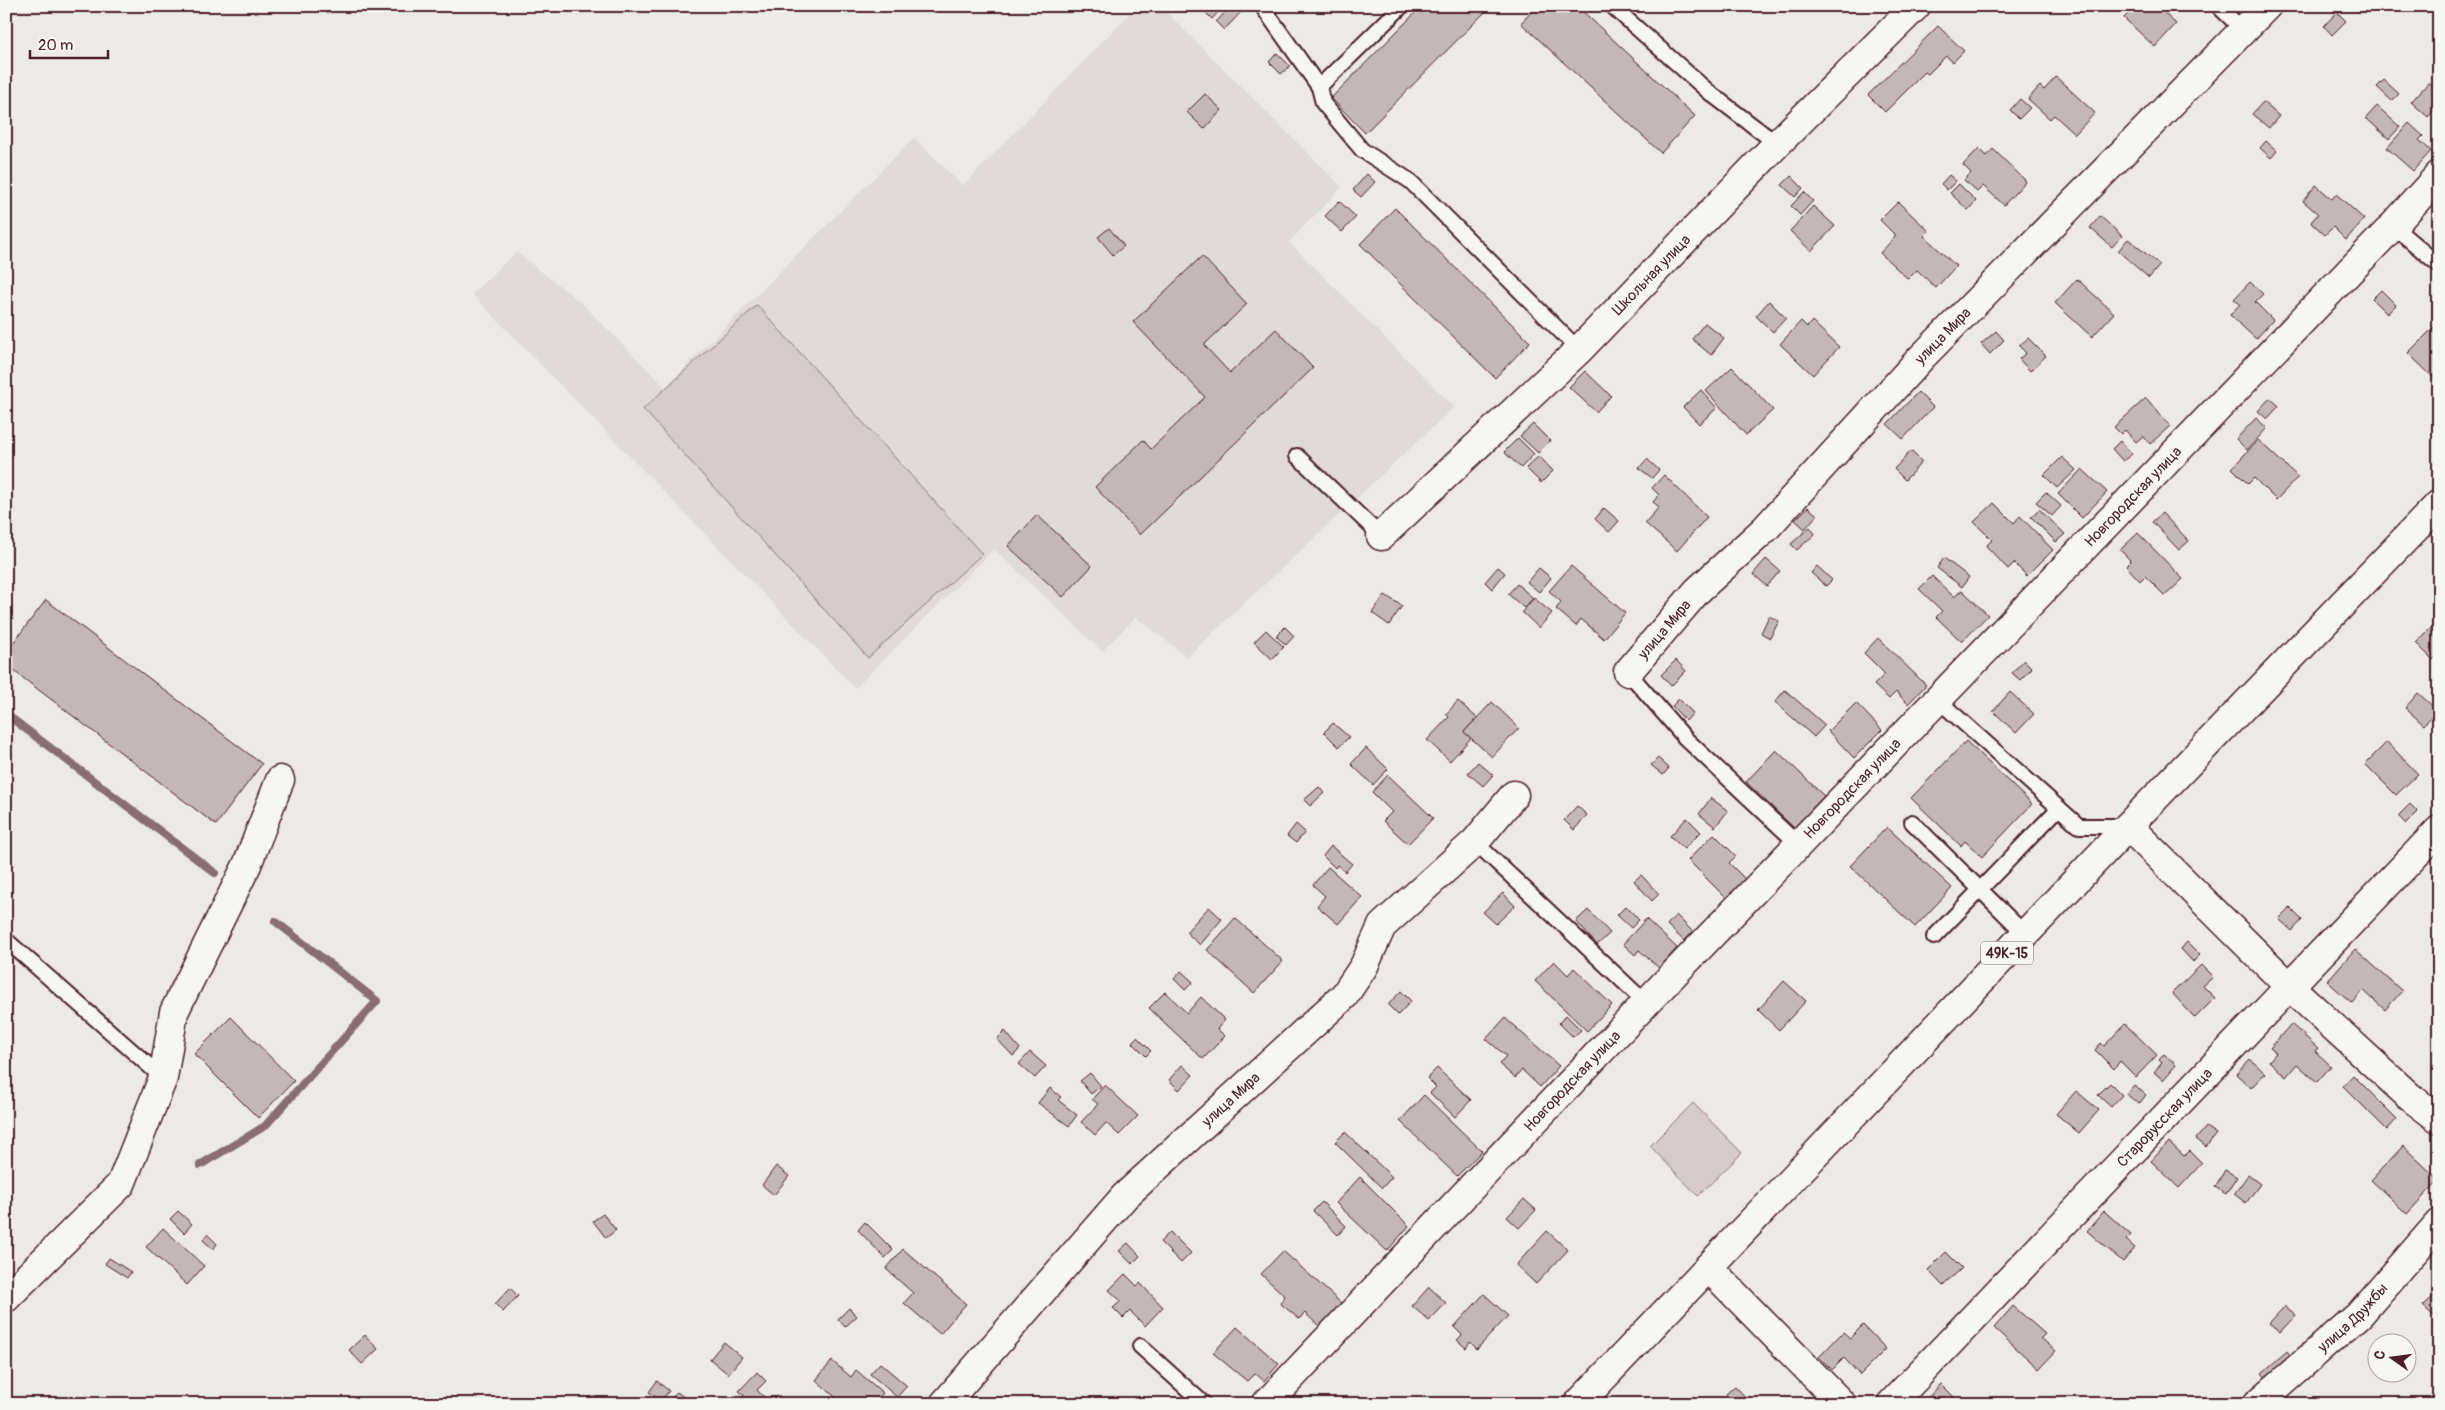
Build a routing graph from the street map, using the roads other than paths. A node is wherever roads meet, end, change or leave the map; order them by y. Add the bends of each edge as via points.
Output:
1 (1402, 6) edge
2 (1612, 6) edge
3 (1916, 6) edge
4 (2218, 6) edge
5 (2266, 6) edge
6 (1265, 7) edge
7 (2242, 30) junction
8 (1320, 87) junction
9 (1777, 144) junction
10 (2439, 174) edge
11 (2393, 226) junction
12 (2439, 265) edge
13 (1579, 350) junction
14 (1297, 456) dead end
15 (2439, 504) edge
16 (1381, 536) joint
17 (1628, 672) joint
18 (1938, 700) junction
19 (280, 780) dead end
20 (1514, 795) dead end
21 (2059, 808) junction
22 (1912, 822) dead end
23 (2128, 826) junction
24 (2439, 830) edge
25 (1475, 842) junction
26 (1798, 845) junction
27 (1981, 890) junction
28 (2025, 934) junction
29 (1934, 937) dead end
30 (6, 940) edge
31 (2289, 986) junction
32 (1646, 1003) junction
33 (163, 1078) junction
34 (2439, 1119) edge
35 (2439, 1223) edge
36 (1708, 1267) junction
37 (6, 1298) edge
38 (1140, 1346) dead end
39 (944, 1404) edge
40 (1204, 1404) edge
41 (1266, 1404) edge
42 (1578, 1404) edge
43 (1842, 1404) edge
44 (1891, 1404) edge
45 (2257, 1404) edge

1 - 8 lane
2 - 9 lane via 1710,93
3 - 9 street, Школьная улица
4 - 7 lane
5 - 7 street, улица Мира
6 - 8 lane
7 - 17 street, улица Мира via 1921,358 1765,529 1697,591
8 - 13 lane via 1323,103 1362,150 1410,181
9 - 13 street, Школьная улица
10 - 11 street, Новгородская улица
11 - 12 lane
11 - 18 street, Новгородская улица
13 - 16 street, Школьная улица
14 - 16 lane
15 - 23 street, 49К-15
17 - 26 lane via 1685,738
18 - 21 lane
18 - 26 street, Новгородская улица
19 - 33 street via 247,865 174,1012
20 - 25 street, улица Мира
21 - 23 lane via 2079,826
21 - 27 lane
22 - 27 lane
23 - 28 street, 49К-15
23 - 31 street
24 - 31 street, Старорусская улица
25 - 32 lane
25 - 39 street, улица Мира via 1382,926 1364,966 1344,996 1125,1196
26 - 32 street, Новгородская улица
27 - 28 lane
27 - 29 lane
28 - 36 street, 49К-15
30 - 33 lane
31 - 34 street via 2410,1097
31 - 44 street, Старорусская улица
32 - 41 street, Новгородская улица
33 - 37 street via 121,1184
35 - 45 street, улица Дружбы via 2358,1315
36 - 42 street, 49К-15
36 - 43 street
38 - 40 lane

